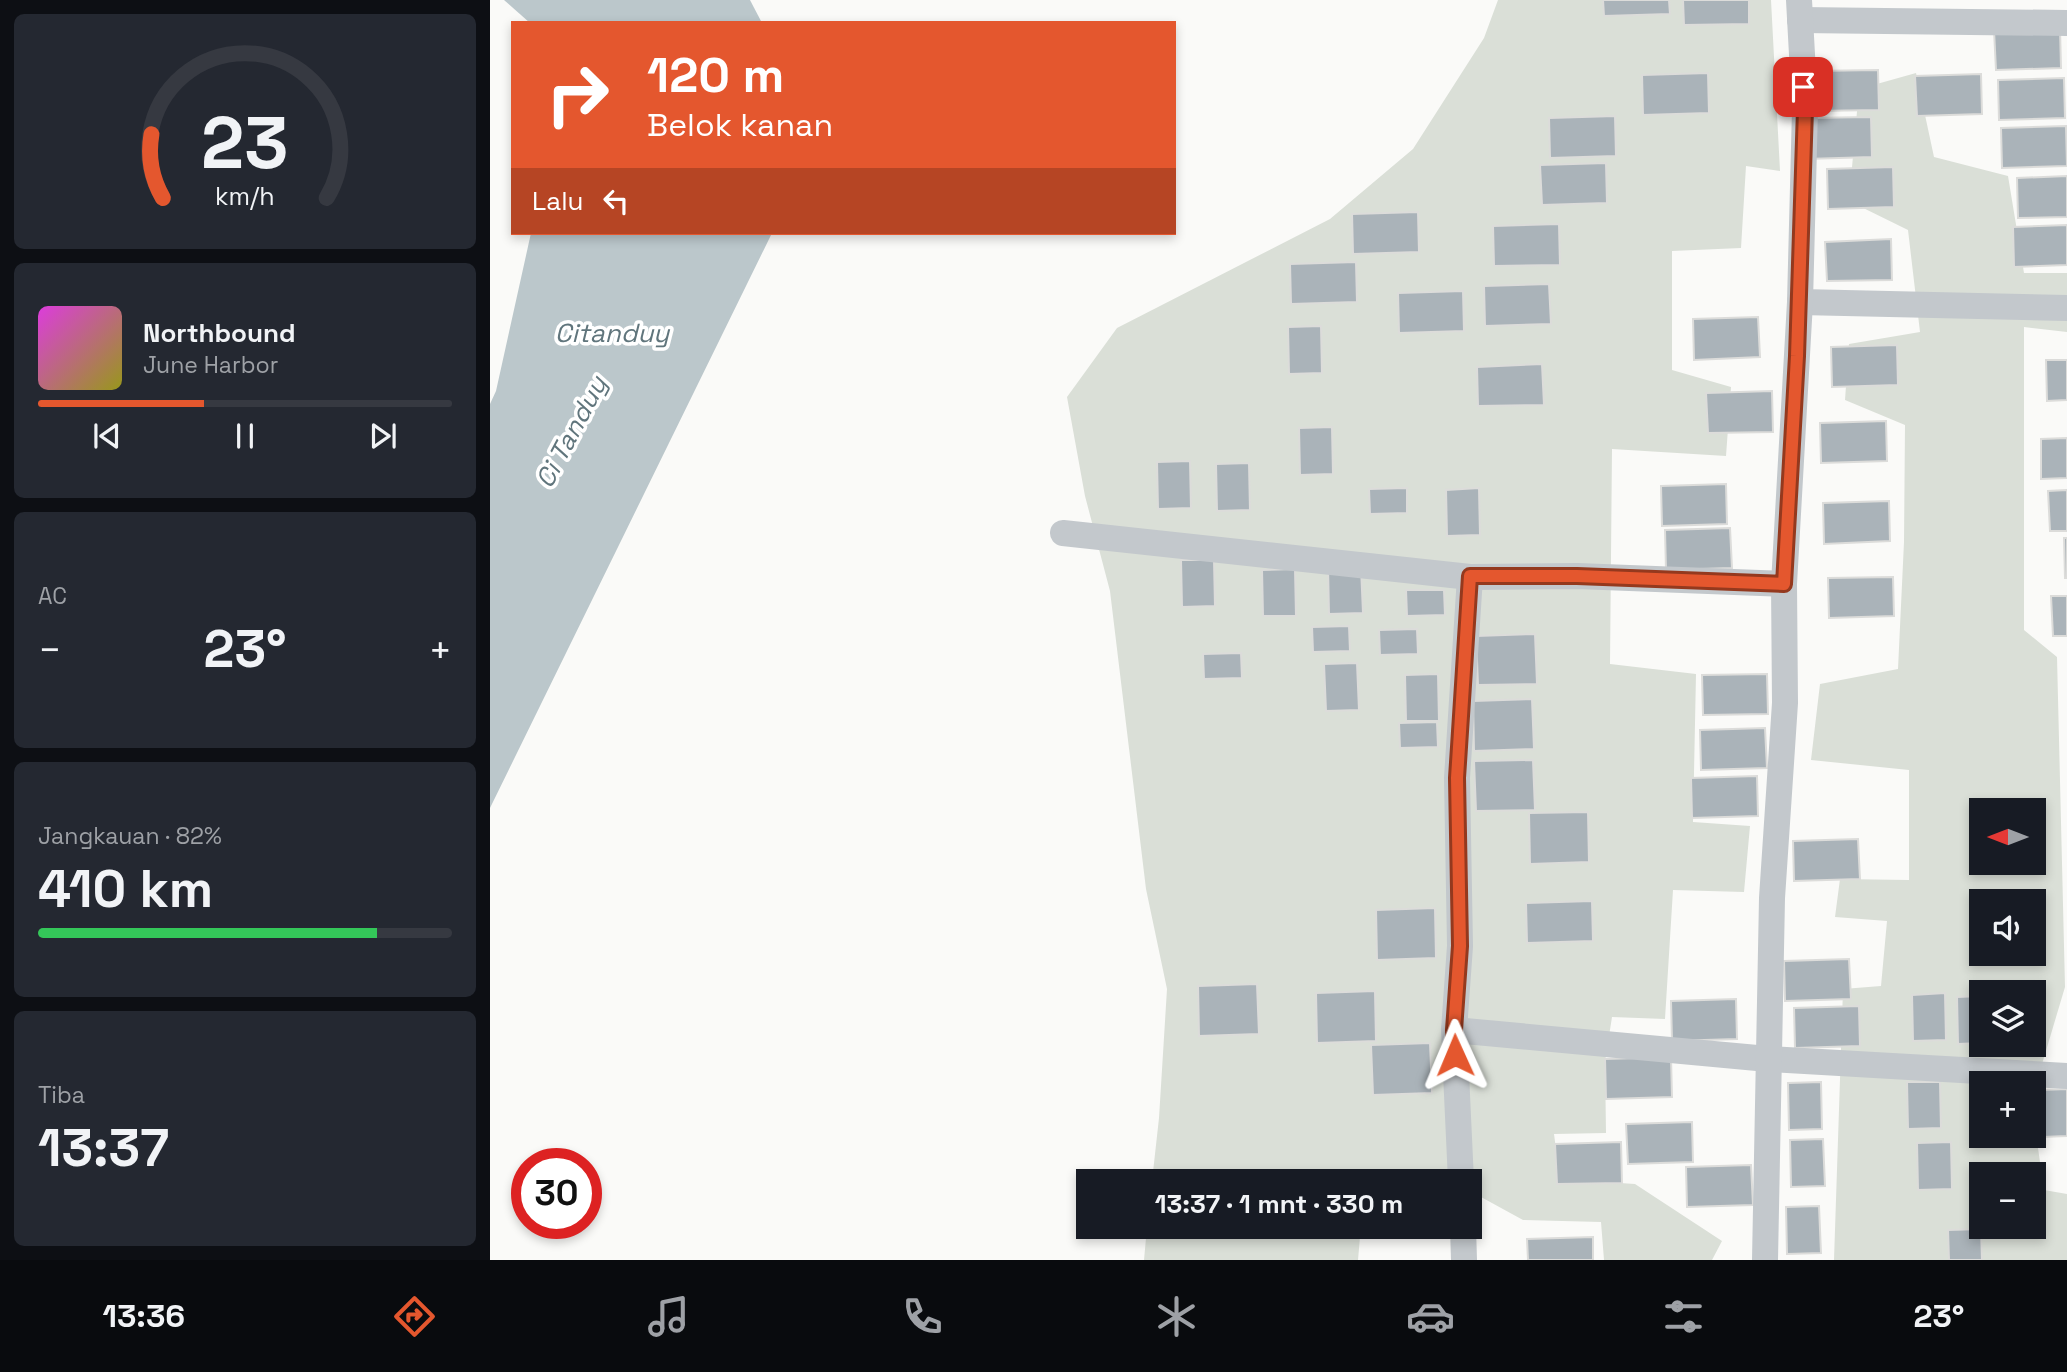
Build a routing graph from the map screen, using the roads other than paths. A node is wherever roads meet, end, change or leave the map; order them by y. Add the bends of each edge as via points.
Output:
1 (1800, 10) edge
2 (2067, 23) edge
3 (1800, 302) junction
4 (2067, 308) edge
5 (1063, 533) dead end
6 (1470, 576) junction
7 (1784, 584) junction
8 (1454, 1030) junction
9 (1768, 1059) junction
10 (2067, 1076) edge
11 (1460, 1169) edge
12 (1463, 1239) edge
13 (1464, 1260) edge
14 (1765, 1260) edge

1 - 2 street
1 - 3 street via 1805,109
3 - 4 street
3 - 7 street
5 - 6 street
6 - 7 street
6 - 8 street via 1457,778 1460,946
7 - 9 street via 1785,703 1772,898
8 - 9 street
8 - 11 street
9 - 10 street
9 - 14 street
12 - 13 street

